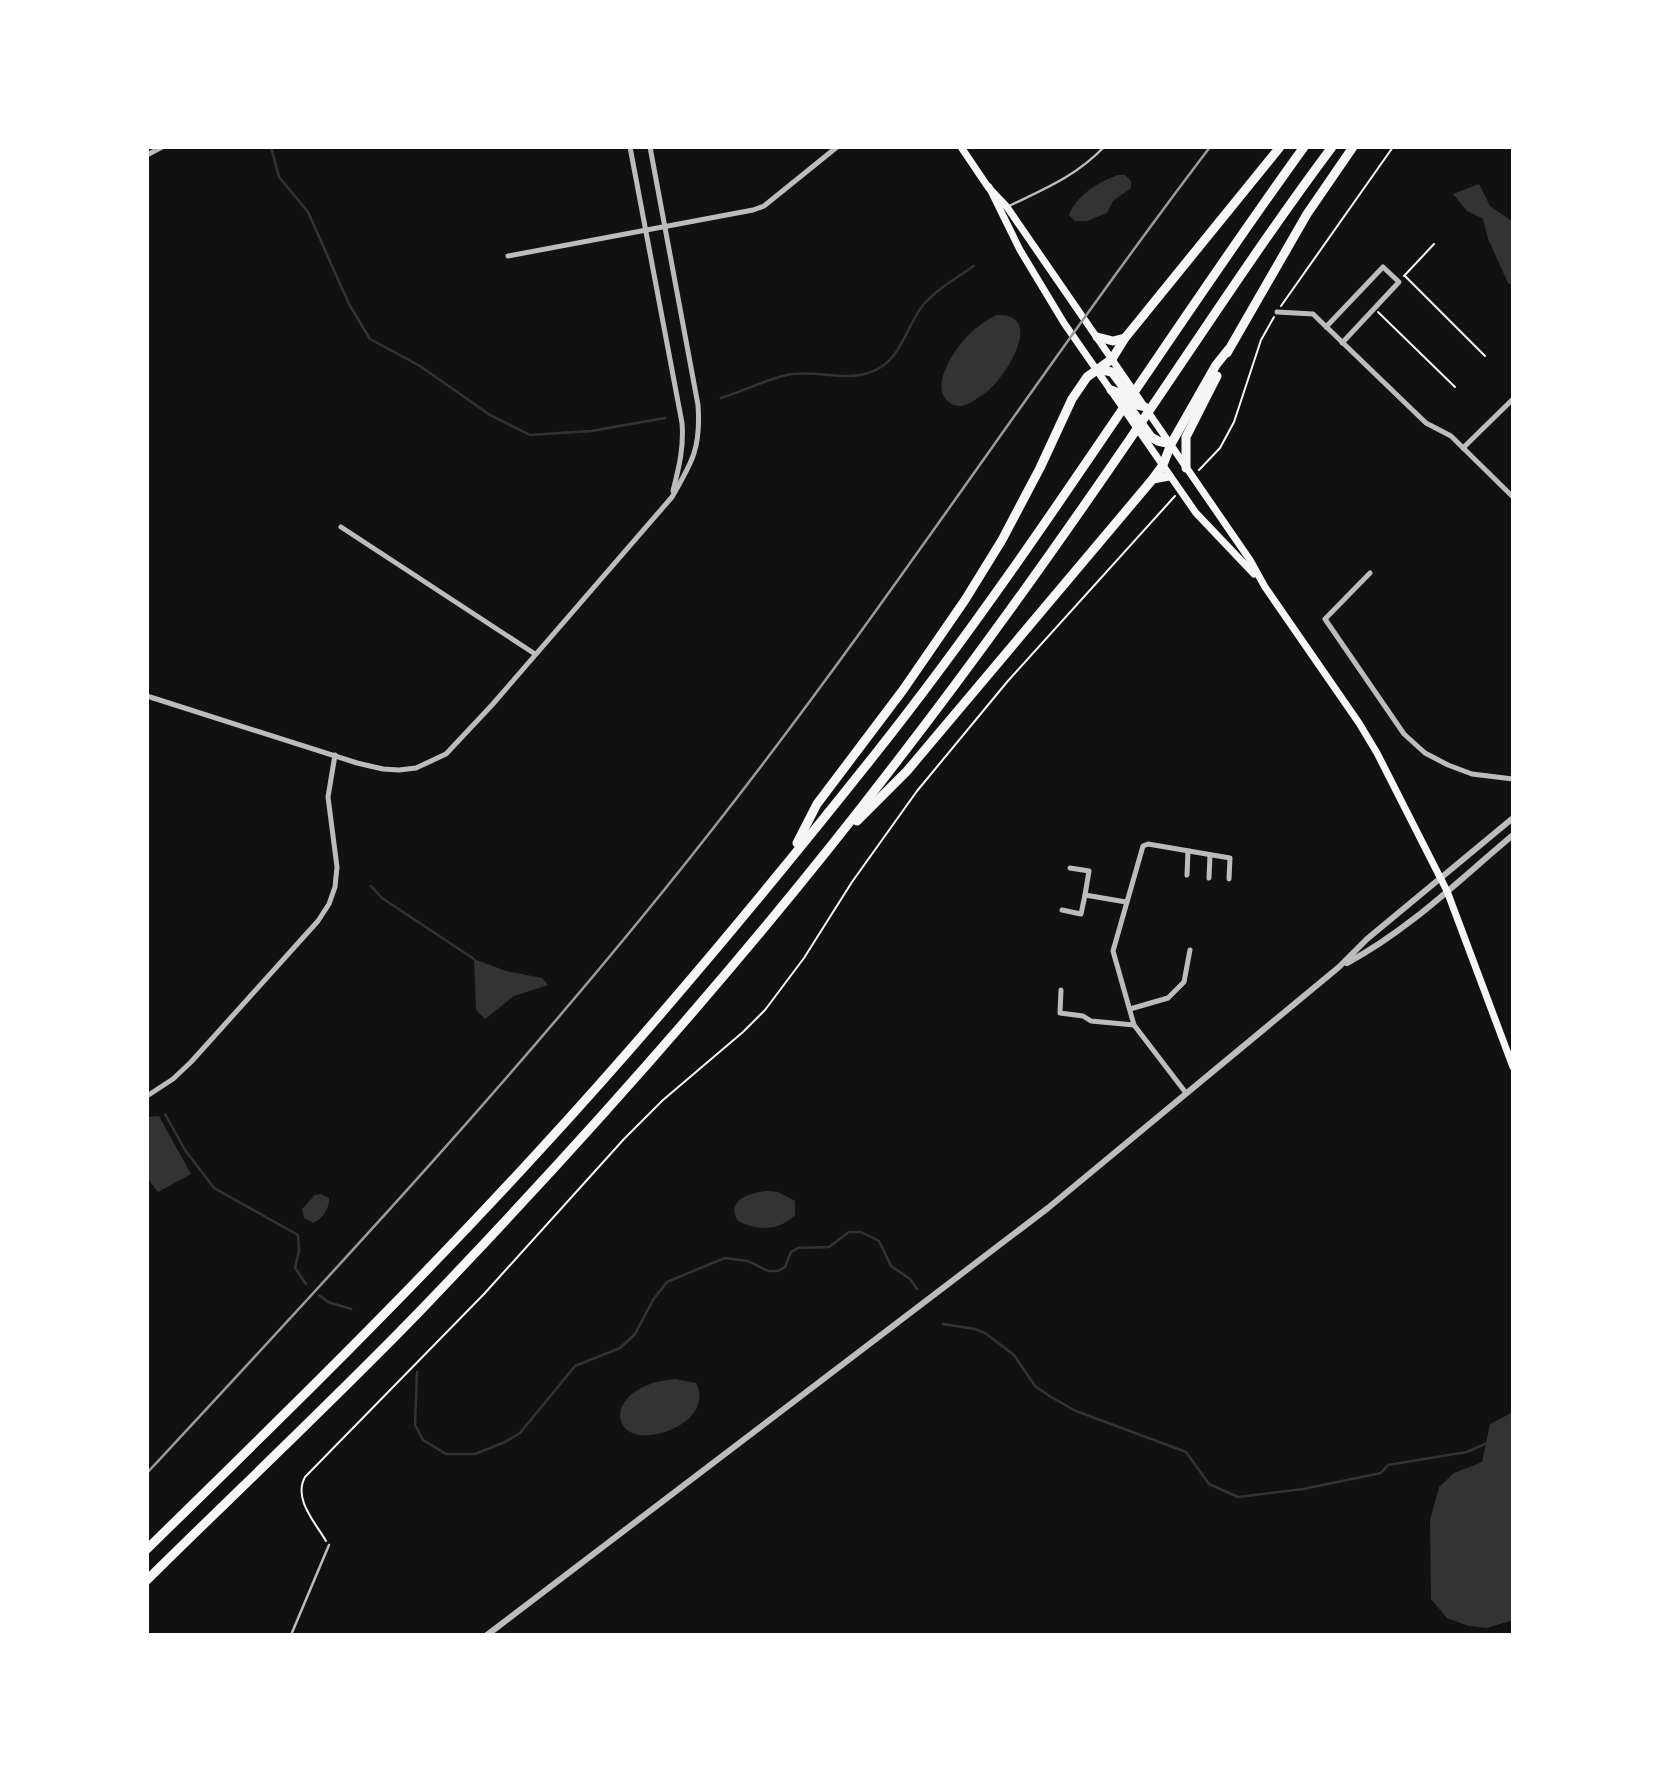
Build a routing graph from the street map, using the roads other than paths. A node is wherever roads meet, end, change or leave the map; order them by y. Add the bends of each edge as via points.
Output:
1 (162, 147) edge
2 (630, 147) edge
3 (650, 147) edge
4 (837, 147) edge
5 (961, 147) edge
6 (1104, 147) edge
7 (1280, 147) edge
8 (1304, 147) edge
9 (1332, 147) edge
10 (1353, 147) edge
11 (147, 155) edge
12 (988, 187) junction
13 (1007, 206) junction
14 (665, 227) junction
15 (646, 231) junction
16 (508, 256) dead end
17 (1277, 312) dead end
18 (1326, 327) junction
19 (1097, 337) junction
20 (1125, 338) junction
21 (1342, 343) junction
22 (1228, 350) junction
23 (1114, 366) junction
24 (1097, 369) junction
25 (1111, 390) joint
26 (1513, 399) edge
27 (1145, 407) joint
28 (1158, 441) junction
29 (1171, 444) junction
30 (1463, 448) junction
31 (1163, 465) junction
32 (1186, 468) junction
33 (1169, 476) junction
34 (1152, 480) junction
35 (672, 497) junction
36 (1513, 497) edge
37 (341, 527) dead end
38 (1370, 573) dead end
39 (1265, 587) junction
40 (535, 654) junction
41 (147, 695) edge
42 (335, 755) junction
43 (1513, 779) edge
44 (1513, 818) edge
45 (1513, 835) edge
46 (1188, 851) junction
47 (823, 854) junction
48 (1210, 855) junction
49 (787, 861) junction
50 (1070, 868) dead end
51 (1187, 875) dead end
52 (1209, 878) dead end
53 (1229, 879) dead end
54 (1441, 879) junction
55 (1447, 891) junction
56 (1085, 895) junction
57 (1126, 902) junction
58 (1062, 910) dead end
59 (1190, 950) dead end
60 (1339, 967) junction
61 (1061, 990) dead end
62 (1130, 1009) junction
63 (1134, 1025) junction
64 (1513, 1067) edge
65 (1186, 1093) junction
66 (147, 1096) edge
67 (328, 1545) road end
68 (147, 1549) edge
69 (147, 1580) edge
70 (500, 1626) junction
71 (291, 1635) edge
72 (487, 1635) edge
73 (495, 1635) edge

1 - 11 street
2 - 15 street
3 - 14 street
4 - 14 street via 764,206
5 - 12 main road
6 - 13 lane via 1086,166 1060,182
7 - 20 highway
8 - 49 highway via 963,637
9 - 47 highway via 1006,616
10 - 22 highway via 1307,214
12 - 13 main road
12 - 24 main road via 1020,250
13 - 19 main road
14 - 15 street
14 - 35 street via 699,425 693,461
15 - 16 street
15 - 35 street via 684,442
17 - 18 street via 1313,314
18 - 21 street
18 - 21 street via 1383,267 1399,282
19 - 20 highway
19 - 23 main road
20 - 23 highway
21 - 30 street via 1426,423
22 - 29 highway
22 - 32 highway via 1186,437
23 - 24 highway
23 - 27 highway via 1138,405
24 - 25 main road
24 - 49 highway via 1072,399 1002,540 971,590 817,804
25 - 28 highway via 1119,393
26 - 30 street
27 - 28 main road
28 - 29 highway
28 - 31 main road
29 - 31 highway
29 - 32 main road
30 - 36 street
31 - 33 main road
31 - 34 highway
32 - 39 main road
33 - 34 highway
33 - 39 main road via 1196,513
34 - 47 highway via 906,771
35 - 40 street
37 - 40 street
38 - 43 street via 1325,619 1404,734 1448,765 1472,774
39 - 54 main road via 1359,723
40 - 42 street via 446,754 431,762 416,768 383,769
41 - 42 street
42 - 66 street via 328,797 337,867 329,904 191,1062
44 - 54 street
45 - 55 street
46 - 48 street
46 - 51 street
46 - 57 street via 1143,846
47 - 69 highway via 673,1037 552,1171 417,1314
48 - 52 street
48 - 53 street via 1230,858
49 - 68 highway via 651,1027 537,1153 383,1317
50 - 56 street via 1089,871
54 - 55 main road
54 - 60 street
55 - 60 street via 1403,928
55 - 64 main road
56 - 57 street
56 - 58 street via 1081,914
57 - 62 street via 1113,951
59 - 62 street via 1184,982 1168,998
60 - 65 street
61 - 63 street via 1060,1013
62 - 63 street
63 - 65 street
65 - 70 street via 1048,1208
67 - 71 lane
70 - 72 street
70 - 73 street

